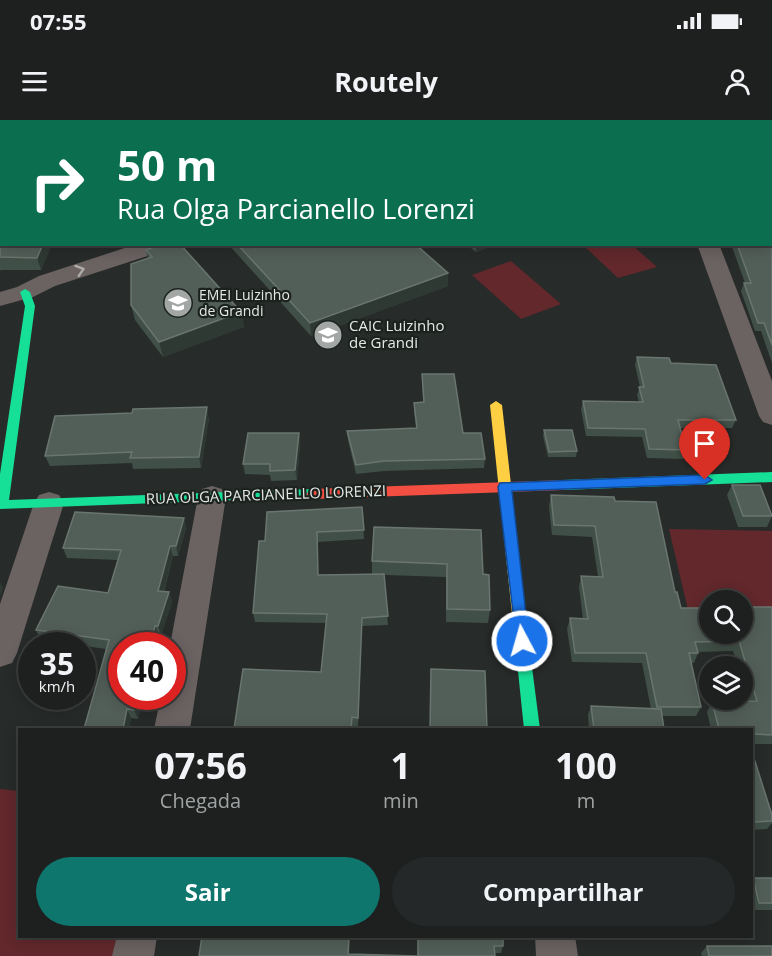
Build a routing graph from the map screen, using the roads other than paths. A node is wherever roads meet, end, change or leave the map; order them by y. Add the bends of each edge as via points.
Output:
1 (155, 246) edge
2 (709, 246) edge
3 (26, 292) junction
4 (0, 299) edge
5 (496, 405) dead end
6 (772, 416) edge
7 (772, 477) edge
8 (505, 487) junction
9 (212, 497) junction
10 (48, 503) junction
11 (0, 653) edge
12 (172, 728) edge
13 (532, 728) edge
14 (136, 938) edge
15 (555, 938) edge
16 (133, 956) edge
17 (557, 956) edge

3 -> 1 street via 47,281
2 - 6 street
3 - 4 street
3 - 10 street, RUA OLGA PARCIANELLO LORENZI via 30,306 2,505
5 - 8 street
7 - 8 street, RUA OLGA PARCIANELLO LORENZI
8 - 9 street, RUA OLGA PARCIANELLO LORENZI
8 - 13 street
9 - 10 street, RUA OLGA PARCIANELLO LORENZI
9 - 12 street
10 - 11 street
14 - 16 street
15 - 17 street

